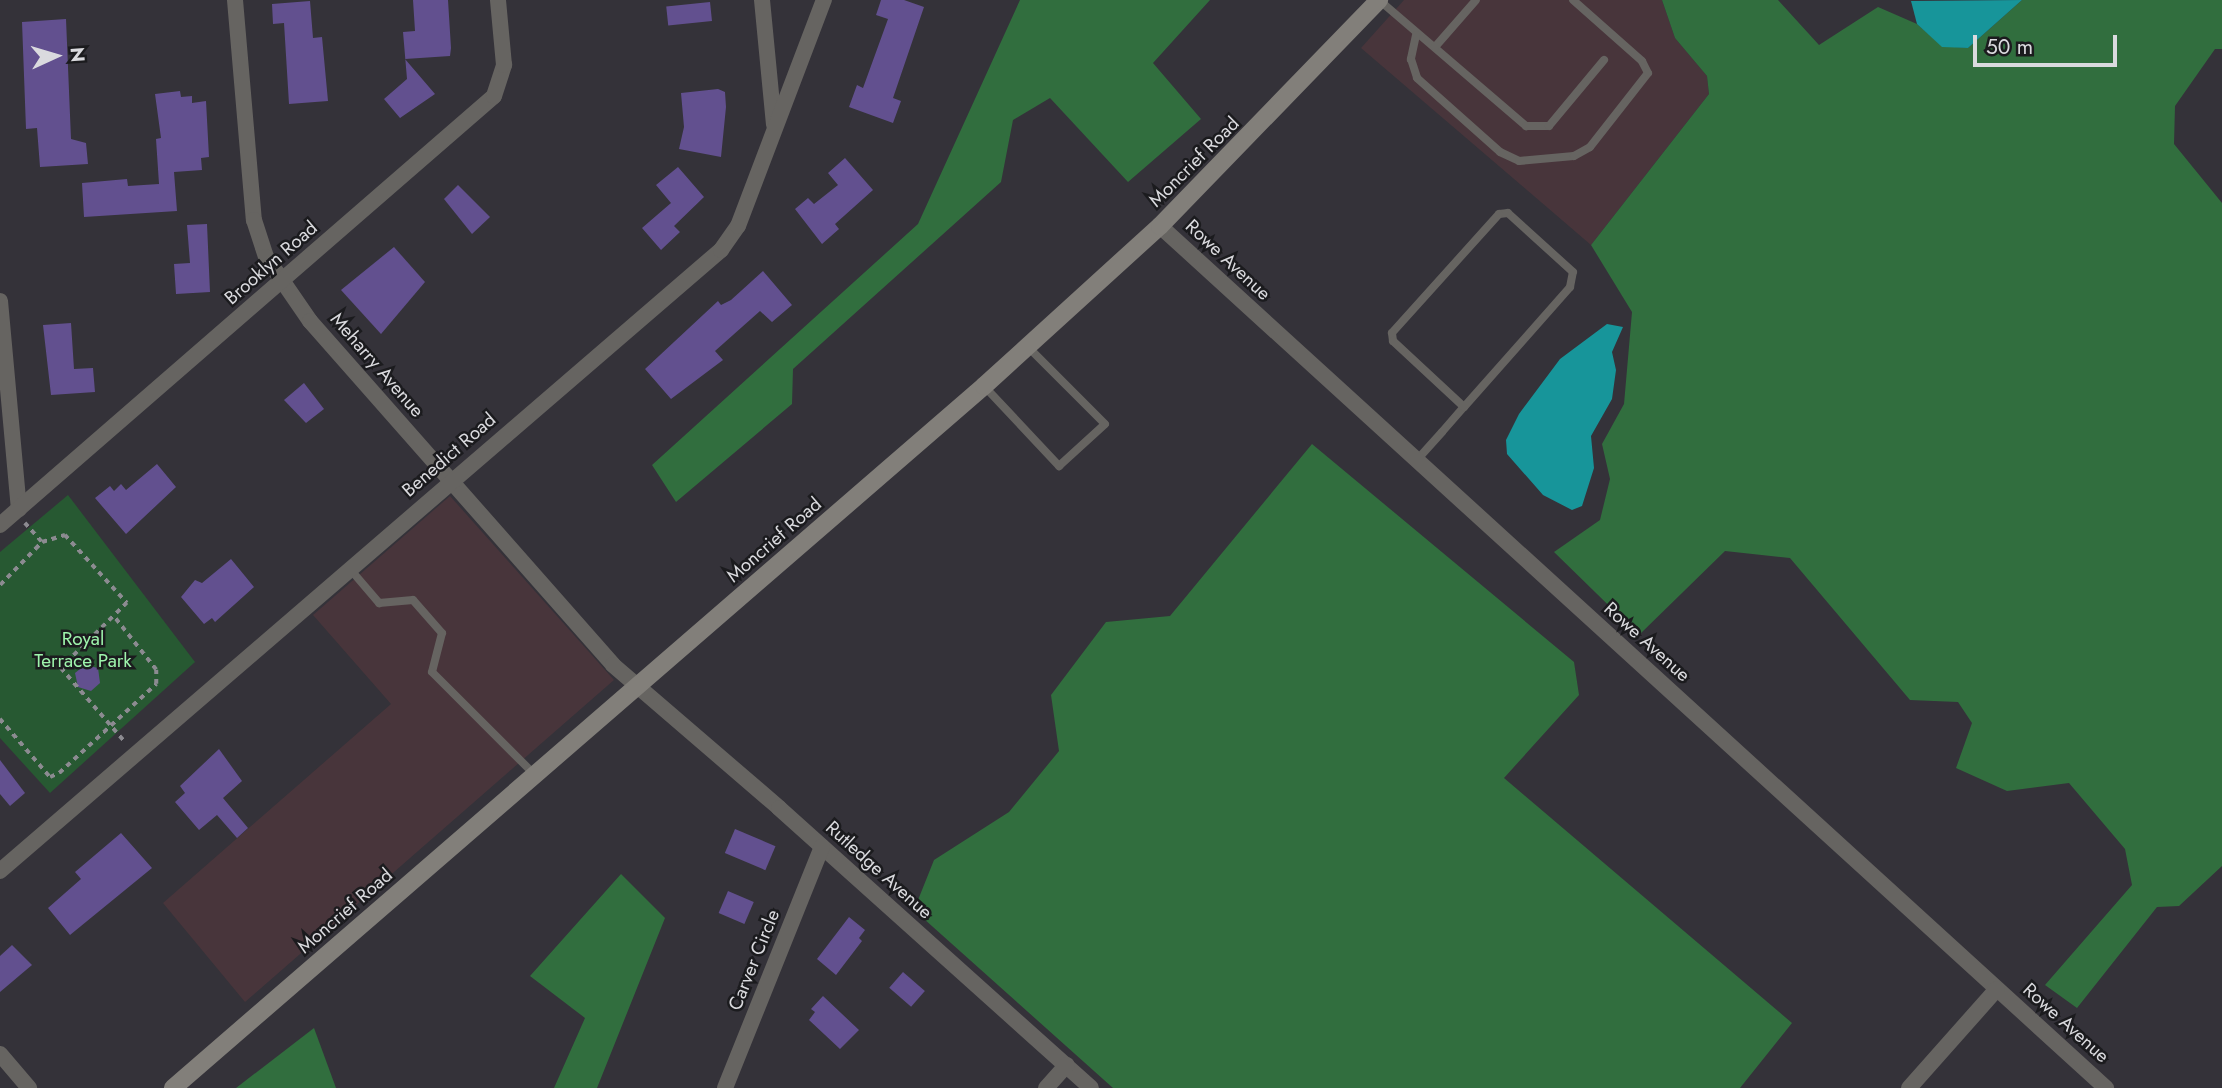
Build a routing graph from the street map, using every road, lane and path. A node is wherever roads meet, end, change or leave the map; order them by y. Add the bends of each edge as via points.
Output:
1 (235, 0) edge
2 (498, 0) edge
3 (762, 0) edge
4 (824, 0) edge
5 (1379, 0) edge
6 (1476, 0) edge
7 (1573, 0) edge
8 (1416, 35) junction
9 (1435, 47) junction
10 (1604, 60) dead end
11 (774, 130) junction
12 (1160, 226) junction
13 (281, 282) junction
14 (0, 301) edge
15 (1028, 347) junction
16 (984, 386) junction
17 (1464, 407) junction
18 (1416, 461) junction
19 (450, 481) junction
20 (21, 514) junction
21 (0, 525) edge
22 (42, 542) junction
23 (350, 569) junction
24 (0, 585) edge
25 (114, 617) junction
26 (638, 686) junction
27 (0, 719) edge
28 (110, 726) junction
29 (124, 742) dead end
30 (535, 775) junction
31 (822, 847) junction
32 (0, 870) edge
33 (1997, 989) junction
34 (0, 1054) edge
35 (1067, 1065) junction
36 (29, 1088) edge
37 (173, 1088) edge
38 (724, 1088) edge
39 (1046, 1088) edge
40 (1091, 1088) edge
41 (1909, 1088) edge
42 (2106, 1088) edge

1 - 13 street, Meharry Avenue via 254,220
2 - 13 street, Brooklyn Road via 504,65 494,96
3 - 11 street
4 - 11 street, Benedict Road
5 - 8 lane
5 - 12 main road, Moncrief Road
6 - 9 lane
7 - 8 lane via 1642,61 1648,73 1590,147 1574,156 1519,160 1500,152 1417,78 1410,60
8 - 9 lane
9 - 10 lane via 1526,126 1549,126
11 - 19 street, Benedict Road via 738,226 721,250
12 - 15 main road, Moncrief Road
12 - 18 street, Rowe Avenue
13 - 19 street, Meharry Avenue
13 - 20 street, Brooklyn Road
14 - 20 street
15 - 16 main road, Moncrief Road
15 - 16 lane via 1105,424 1059,466
16 - 26 main road, Moncrief Road
17 - 17 lane via 1570,287 1573,272 1508,213 1499,214 1392,333 1393,341
17 - 18 lane
18 - 33 street, Rowe Avenue
19 - 23 street, Benedict Road
19 - 26 street, Meharry Avenue via 612,665
20 - 21 street, Brooklyn Road
20 - 22 path
22 - 24 path
22 - 25 path via 65,535 127,603
23 - 30 lane via 379,603 413,600 442,633 432,672
23 - 32 street, Benedict Road
25 - 28 path via 156,670 156,684
25 - 28 path via 61,668
26 - 30 main road, Moncrief Road
26 - 31 street, Rutledge Avenue
27 - 28 path via 50,777
28 - 29 path
30 - 37 main road, Moncrief Road
31 - 35 street, Rutledge Avenue
31 - 38 street, Carver Circle
33 - 41 street
33 - 42 street, Rowe Avenue
34 - 36 street
35 - 39 street
35 - 40 street, Rutledge Avenue

